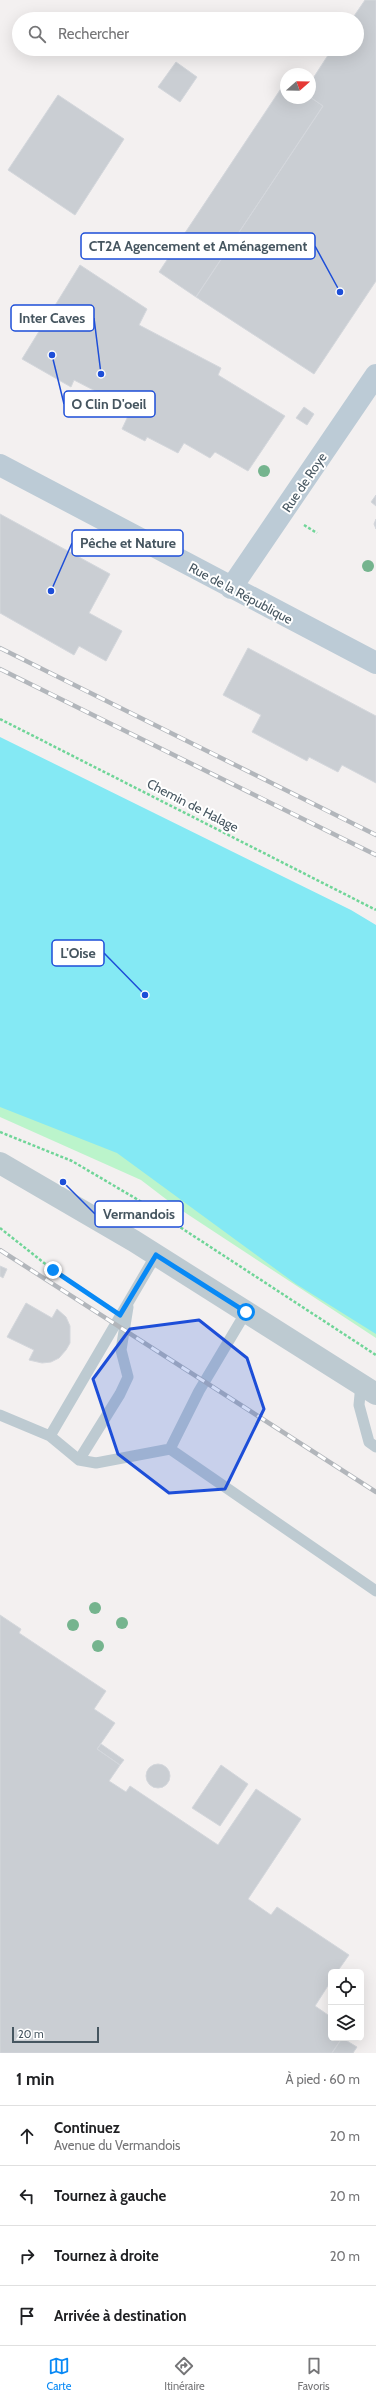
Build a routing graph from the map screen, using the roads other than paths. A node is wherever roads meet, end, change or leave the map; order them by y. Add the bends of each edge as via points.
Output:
1 (376, 375) edge
2 (0, 465) edge
3 (231, 588) junction
4 (376, 663) edge
5 (0, 1163) edge
6 (156, 1255) junction
7 (129, 1301) junction
8 (246, 1312) junction
9 (369, 1389) edge
10 (0, 1415) edge
11 (50, 1436) junction
12 (376, 1447) edge
13 (170, 1450) junction
14 (79, 1460) junction
15 (376, 1591) edge

1 - 3 main road, Rue de Roye
2 - 3 main road, Rue de la République
3 - 4 main road, Rue de la République
5 - 6 street
6 - 7 lane
6 - 8 street
7 - 11 lane
7 - 14 lane via 121,1350 128,1377
8 - 9 street
8 - 13 lane via 199,1391
9 - 12 lane via 359,1405 369,1442
10 - 11 lane
11 - 14 lane
13 - 14 lane via 96,1463
13 - 15 lane

